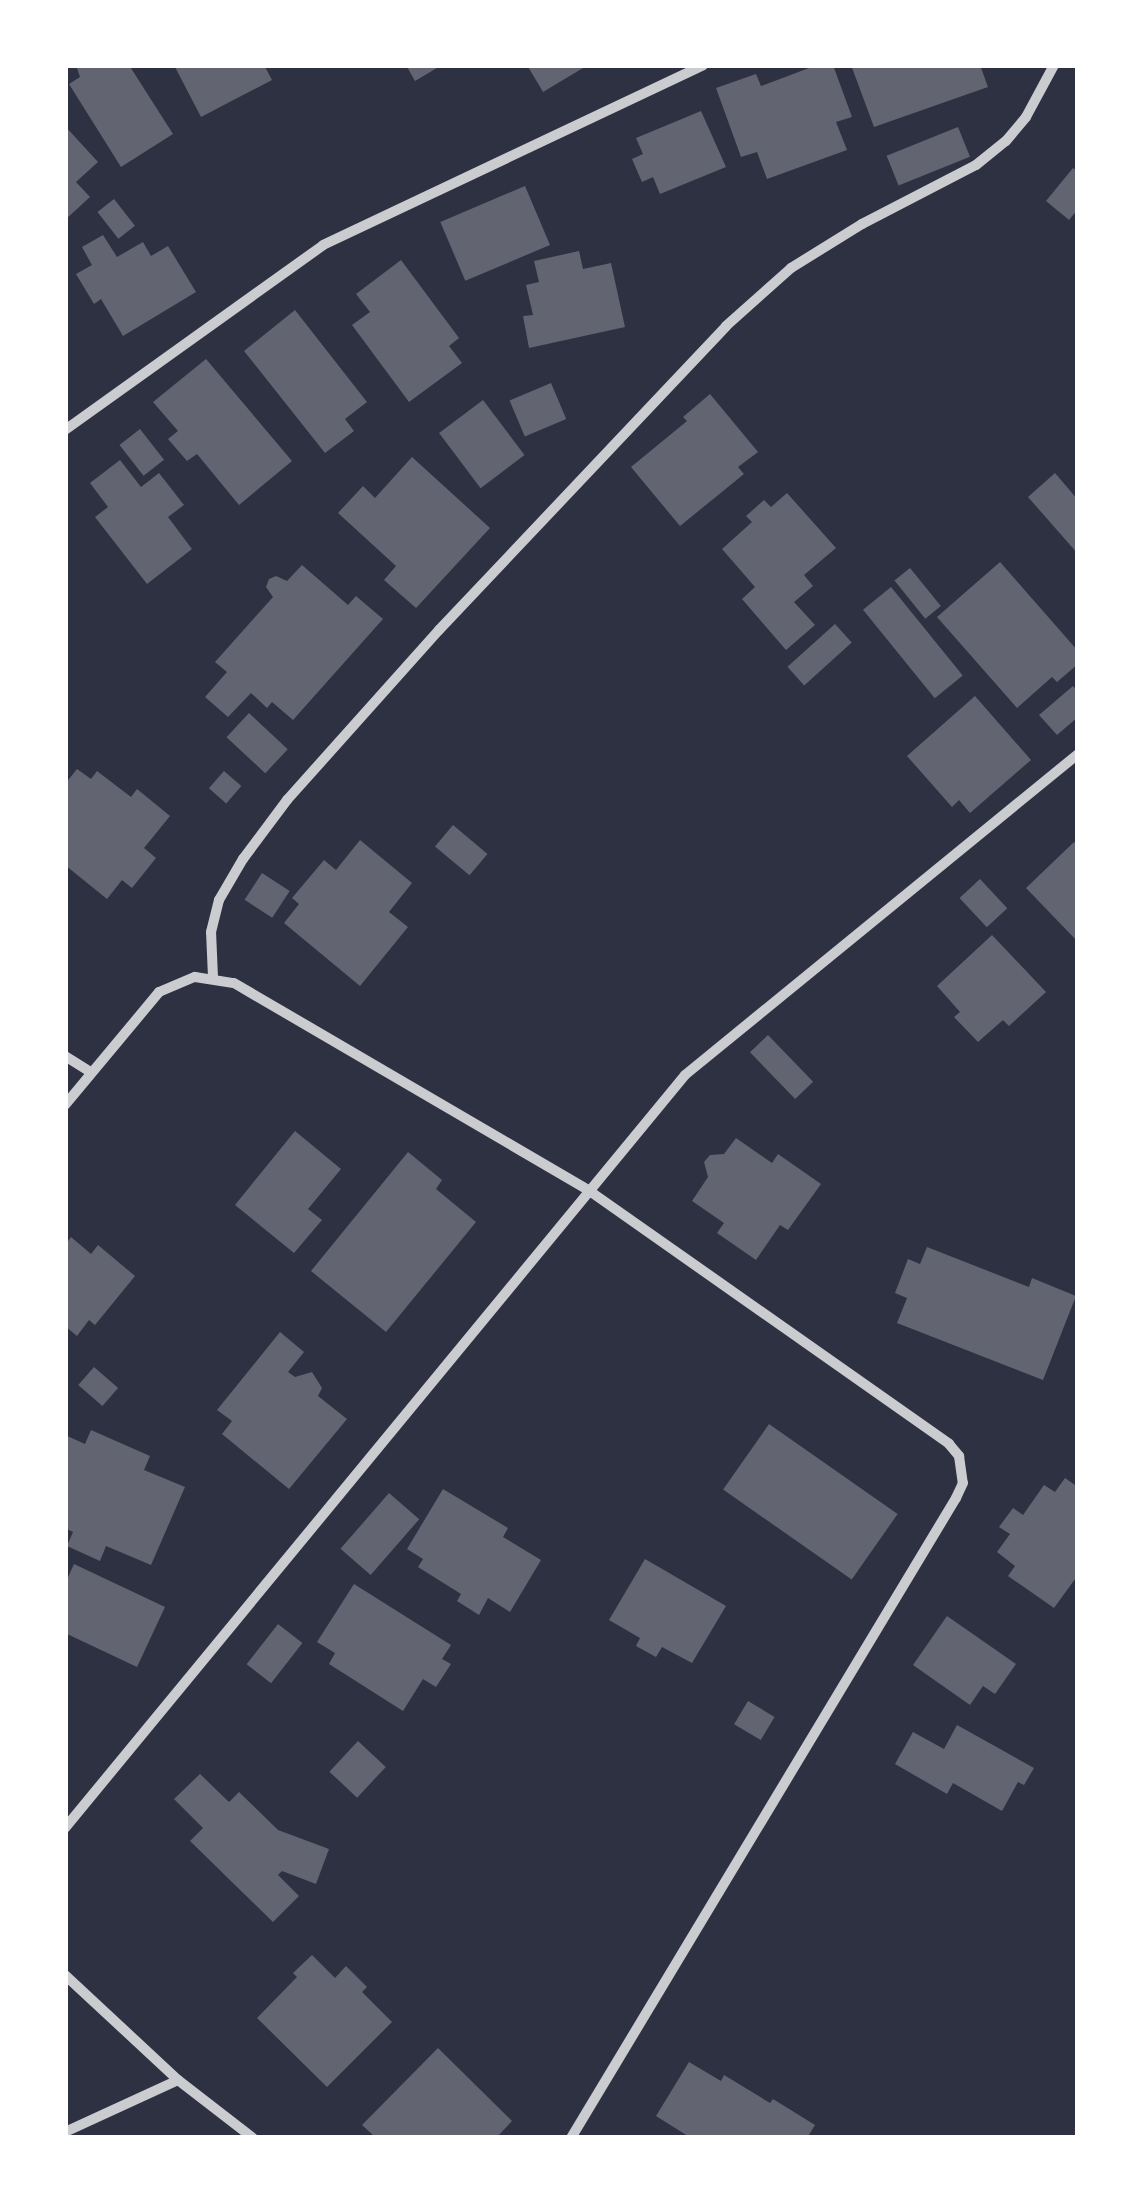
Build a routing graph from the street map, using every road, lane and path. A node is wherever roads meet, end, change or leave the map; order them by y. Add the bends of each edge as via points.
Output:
1 (703, 65) edge
2 (1054, 65) edge
3 (65, 430) edge
4 (1078, 754) edge
5 (213, 977) junction
6 (65, 1056) edge
7 (91, 1072) junction
8 (65, 1105) edge
9 (591, 1192) junction
10 (65, 1828) edge
11 (65, 1975) edge
12 (178, 2080) junction
13 (65, 2132) edge
14 (253, 2138) edge
15 (571, 2138) edge

1 - 3 street via 323,246
2 - 5 street via 1026,117 976,165 792,268 726,326 439,630 243,859 219,900 211,932
4 - 9 street via 685,1075
5 - 7 street via 182,980 159,992
5 - 9 street via 243,988
6 - 7 street
7 - 8 street
9 - 10 street
9 - 15 street via 949,1444 963,1469 956,1498
11 - 12 street
12 - 13 street
12 - 14 street

